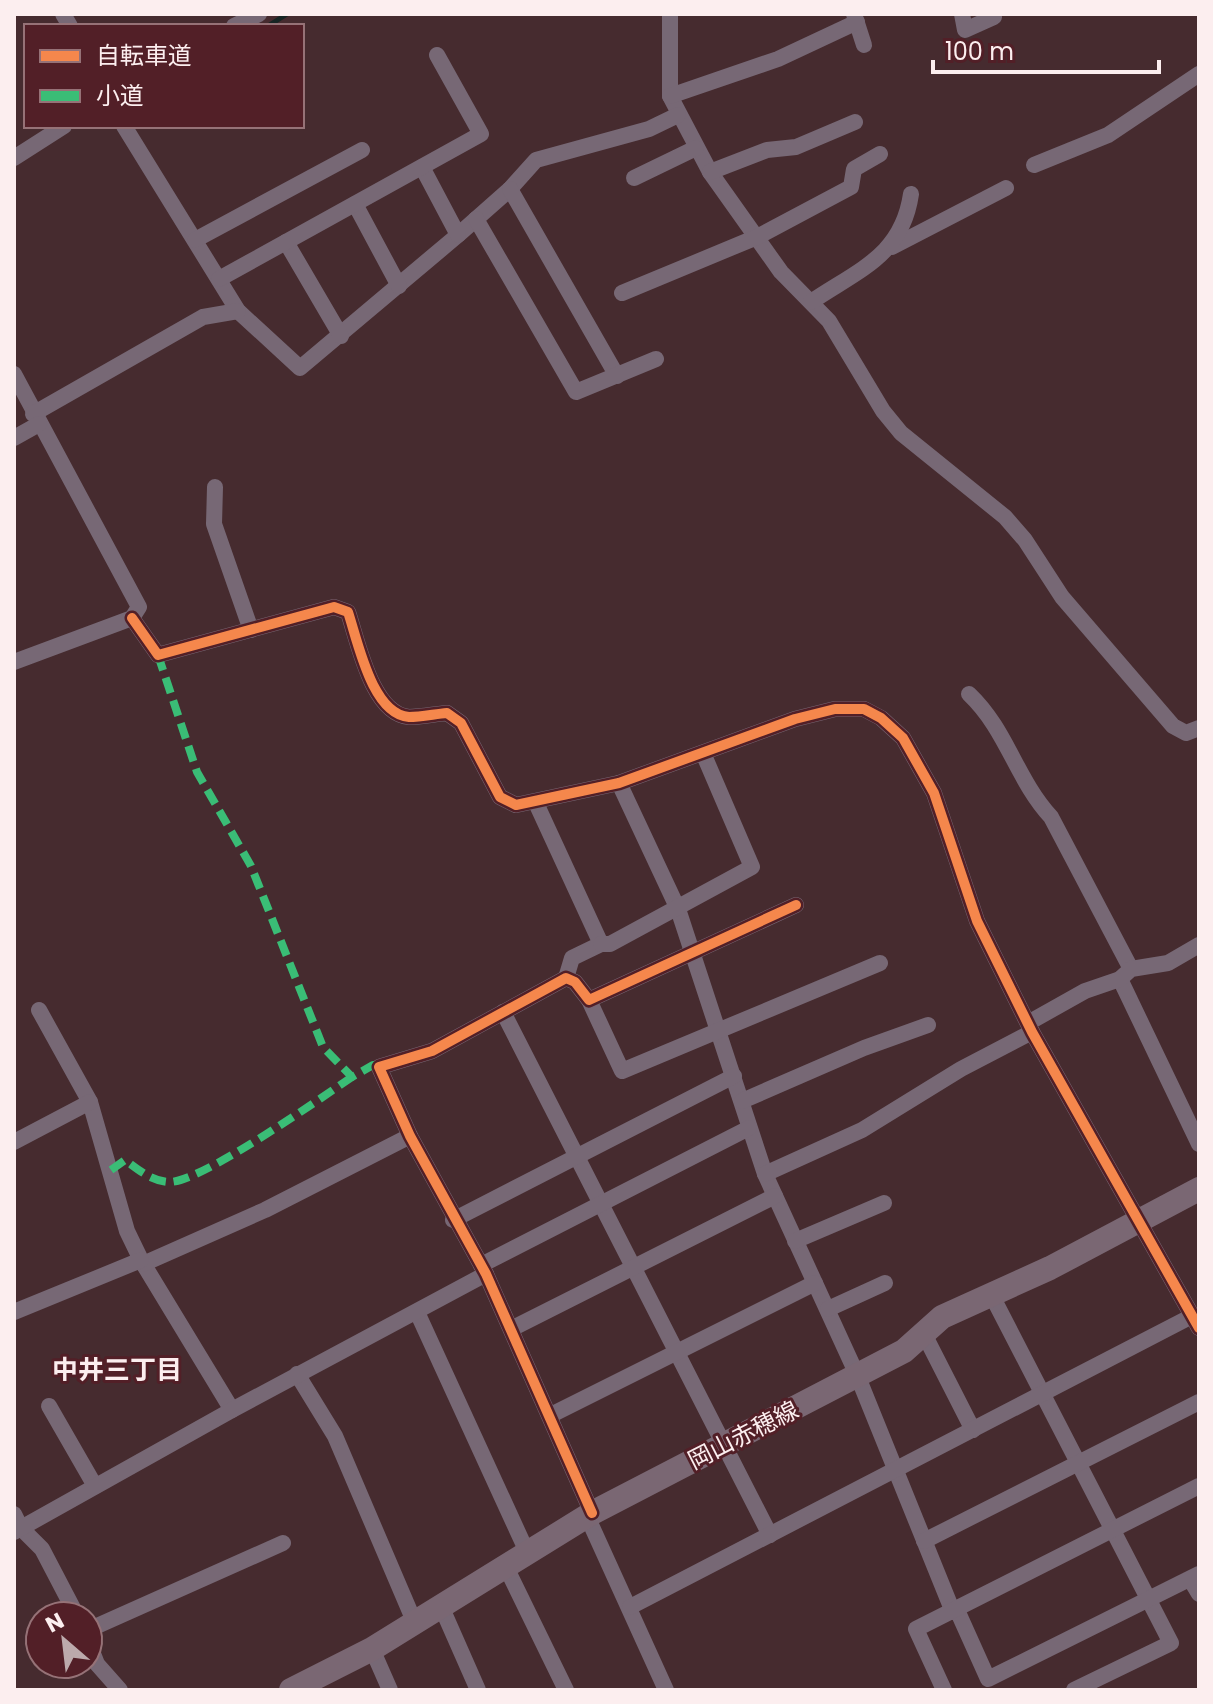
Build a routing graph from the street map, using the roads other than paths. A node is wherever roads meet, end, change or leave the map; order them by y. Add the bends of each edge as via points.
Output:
1 (259, 14) edge
2 (670, 14) edge
3 (962, 14) edge
4 (994, 17) dead end
5 (856, 18) edge
6 (238, 24) edge
7 (864, 45) dead end
8 (437, 55) dead end
9 (1199, 74) edge
10 (670, 96) junction
11 (678, 115) junction
12 (855, 122) dead end
13 (61, 128) edge
14 (125, 128) edge
15 (696, 148) junction
16 (362, 150) dead end
17 (880, 154) dead end
18 (14, 158) edge
19 (1034, 165) dead end
20 (422, 167) junction
21 (710, 172) junction
22 (634, 178) dead end
23 (1006, 188) dead end
24 (510, 189) junction
25 (911, 194) dead end
26 (355, 204) junction
27 (476, 219) junction
28 (458, 235) junction
29 (757, 237) junction
30 (195, 240) junction
31 (286, 242) junction
32 (892, 247) junction
33 (219, 279) junction
34 (399, 286) junction
35 (622, 293) dead end
36 (811, 302) junction
37 (238, 311) junction
38 (341, 336) junction
39 (656, 359) dead end
40 (14, 374) edge
41 (617, 376) junction
42 (36, 419) junction
43 (14, 438) edge
44 (215, 487) dead end
45 (132, 618) junction
46 (251, 630) junction
47 (14, 662) edge
48 (969, 694) dead end
49 (1199, 728) edge
50 (703, 753) junction
51 (619, 783) junction
52 (536, 803) junction
53 (796, 905) dead end
54 (678, 909) junction
55 (601, 944) junction
56 (1199, 945) edge
57 (692, 951) junction
58 (880, 963) dead end
59 (1126, 974) junction
60 (566, 978) junction
61 (589, 1000) junction
62 (39, 1010) dead end
63 (503, 1012) junction
64 (928, 1025) dead end
65 (1030, 1027) junction
66 (717, 1031) junction
67 (734, 1076) junction
68 (742, 1101) junction
69 (90, 1102) junction
70 (749, 1128) junction
71 (410, 1136) junction
72 (14, 1142) edge
73 (1199, 1144) edge
74 (577, 1155) junction
75 (765, 1174) junction
76 (1199, 1189) edge
77 (775, 1196) junction
78 (884, 1203) dead end
79 (602, 1204) junction
80 (453, 1220) junction
81 (1139, 1222) junction
82 (795, 1241) junction
83 (142, 1262) junction
84 (484, 1269) junction
85 (635, 1269) junction
86 (815, 1283) junction
87 (885, 1283) dead end
88 (990, 1292) junction
89 (828, 1309) junction
90 (14, 1312) edge
91 (417, 1312) junction
92 (1196, 1322) edge
93 (511, 1329) junction
94 (923, 1332) junction
95 (678, 1354) junction
96 (297, 1374) junction
97 (858, 1377) junction
98 (1043, 1394) junction
99 (1199, 1402) edge
100 (49, 1406) dead end
101 (232, 1410) junction
102 (551, 1415) junction
103 (973, 1430) junction
104 (724, 1445) junction
105 (1078, 1463) junction
106 (897, 1469) junction
107 (95, 1486) junction
108 (1199, 1486) edge
109 (589, 1514) junction
110 (16, 1525) edge
111 (1114, 1532) junction
112 (770, 1535) junction
113 (924, 1541) junction
114 (283, 1543) dead end
115 (527, 1552) junction
116 (505, 1565) junction
117 (1194, 1576) edge
118 (1199, 1594) edge
119 (1149, 1599) junction
120 (69, 1600) edge
121 (441, 1606) junction
122 (630, 1607) junction
123 (955, 1611) junction
124 (414, 1621) junction
125 (104, 1623) edge
126 (372, 1649) junction
127 (104, 1672) edge
128 (299, 1688) edge
129 (120, 1690) edge
130 (390, 1690) edge
131 (478, 1690) edge
132 (566, 1690) edge
133 (666, 1690) edge
134 (944, 1690) edge
135 (1074, 1690) edge

1 - 6 street
2 - 10 street
3 - 4 street via 965,30
5 - 7 street
5 - 10 street via 778,59
8 - 20 street via 481,134
9 - 19 street via 1108,135
10 - 11 street
11 - 15 street
11 - 24 street via 649,129 536,160
12 - 21 street via 796,147 767,150
13 - 18 street
14 - 30 street
15 - 21 street
15 - 22 street
16 - 30 street
17 - 29 street via 854,169 851,187
20 - 26 street
20 - 28 street
21 - 29 street
23 - 32 street
24 - 27 street
24 - 41 street
25 - 32 street via 908,218
26 - 31 street
26 - 34 street
27 - 28 street
27 - 41 street via 576,392
28 - 34 street
29 - 35 street
29 - 36 street
30 - 33 street
31 - 33 street
31 - 38 street
32 - 36 street
33 - 37 street
34 - 38 street
36 - 49 street via 829,321 901,433 1005,517 1062,597 1173,726 1186,733
37 - 38 street via 300,368
37 - 42 street via 203,317
39 - 41 street
40 - 42 street
42 - 43 street
42 - 45 street via 139,607
44 - 46 street via 214,524
45 - 46 street via 158,655
45 - 47 street
46 - 52 street via 334,607 348,612 386,708 407,717 447,713 461,723 500,797 516,805
48 - 59 street via 991,715 1032,796 1051,817
50 - 51 street
50 - 54 street via 752,867
50 - 65 street via 835,709 864,709 881,718 903,738 934,793 977,921
51 - 52 street
51 - 54 street
52 - 55 street
53 - 57 street
54 - 55 street
54 - 57 street
55 - 60 street via 572,958
56 - 59 street via 1168,963
57 - 61 street
57 - 66 street
58 - 66 street
59 - 65 street via 1085,991
59 - 73 street
60 - 61 street
60 - 63 street
61 - 66 street via 622,1071
62 - 69 street
63 - 71 street via 432,1051 379,1067
63 - 74 street
64 - 68 street
65 - 75 street via 862,1130
65 - 81 street
66 - 67 street
67 - 68 street
67 - 74 street
68 - 70 street
69 - 72 street
69 - 83 street via 127,1231
70 - 75 street
70 - 79 street
71 - 80 street
71 - 83 street via 265,1210
74 - 79 street
74 - 80 street
75 - 77 street
76 - 81 main road, 岡山赤穂線
77 - 82 street
77 - 85 street
78 - 82 street
79 - 84 street
79 - 85 street
80 - 84 street
81 - 88 main road, 岡山赤穂線
81 - 92 street
82 - 86 street
83 - 90 street
83 - 101 street
84 - 91 street
84 - 93 street
85 - 93 street
85 - 95 street
86 - 89 street
86 - 95 street
87 - 89 street
88 - 94 main road, 岡山赤穂線
88 - 98 street
89 - 97 street
91 - 96 street
91 - 115 street
92 - 98 street
93 - 102 street
94 - 97 main road, 岡山赤穂線 via 904,1351
94 - 103 street
95 - 102 street
95 - 104 street
96 - 101 street
96 - 124 street via 335,1436
97 - 104 main road, 岡山赤穂線
97 - 106 street
98 - 103 street
98 - 105 street
99 - 105 street
100 - 107 street
101 - 107 street
102 - 109 street
103 - 106 street
104 - 109 main road, 岡山赤穂線
104 - 112 street
105 - 111 street
105 - 113 street
106 - 112 street
106 - 113 street
107 - 110 street
108 - 111 street
109 - 115 main road, 岡山赤穂線
109 - 122 street
110 - 120 street via 42,1549
111 - 119 street
111 - 123 street
112 - 122 street
113 - 123 street
114 - 125 street
115 - 116 main road, 岡山赤穂線
116 - 121 main road, 岡山赤穂線
116 - 132 street
117 - 118 street
117 - 119 street
119 - 123 street via 988,1679
119 - 135 street via 1171,1643
121 - 124 main road, 岡山赤穂線
121 - 131 street
122 - 133 street
123 - 134 street via 916,1629
124 - 126 main road, 岡山赤穂線
126 - 128 main road, 岡山赤穂線
126 - 130 street
127 - 129 street

